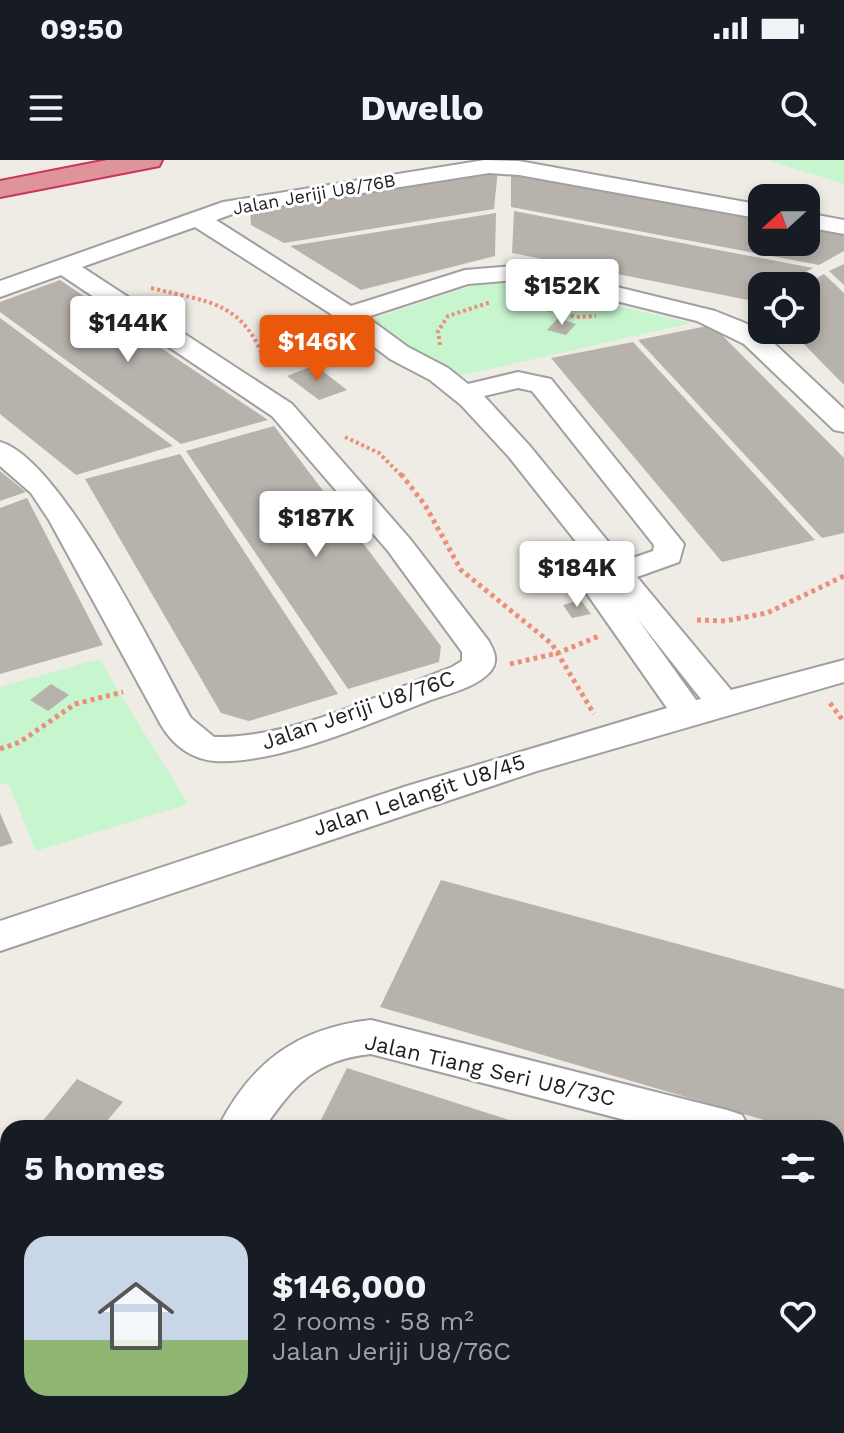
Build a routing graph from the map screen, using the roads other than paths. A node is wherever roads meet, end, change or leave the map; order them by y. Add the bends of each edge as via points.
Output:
1 (52, 160) edge
2 (149, 160) edge
3 (0, 177) edge
4 (0, 189) edge
5 (748, 210) edge
6 (200, 220) junction
7 (820, 223) edge
8 (844, 227) edge
9 (64, 266) junction
10 (0, 290) edge
11 (348, 315) junction
12 (399, 353) junction
13 (463, 393) junction
14 (844, 424) edge
15 (0, 451) edge
16 (617, 573) junction
17 (638, 619) junction
18 (844, 671) edge
19 (722, 702) junction
20 (687, 712) junction
21 (0, 936) edge
22 (246, 1120) edge
23 (696, 1120) edge

1 - 3 highway
2 - 4 highway
5 - 6 street, Jalan Jeriji U8/76B via 500,166 247,204
6 - 9 street, Jalan Jeriji U8/76B
6 - 11 street
7 - 8 street
9 - 10 street, Jalan Jeriji U8/76B
9 - 15 street, Jalan Jeriji U8/76C via 293,420 399,545 480,659 473,671 271,742 221,750 191,741 154,685 64,519 41,487
11 - 12 street
11 - 14 street via 465,277 539,274 706,316 744,332
12 - 13 street
12 - 17 street via 416,377 498,456 572,550
13 - 16 street via 519,451
13 - 16 street via 518,380 541,385 669,544 662,559
16 - 17 street
17 - 19 street
17 - 20 street
18 - 19 street, Jalan Lelangit U8/45
19 - 20 street, Jalan Lelangit U8/45
20 - 21 street, Jalan Lelangit U8/45 via 478,774
22 - 23 street, Jalan Tiang Seri U8/73C via 298,1056 340,1040 371,1037

